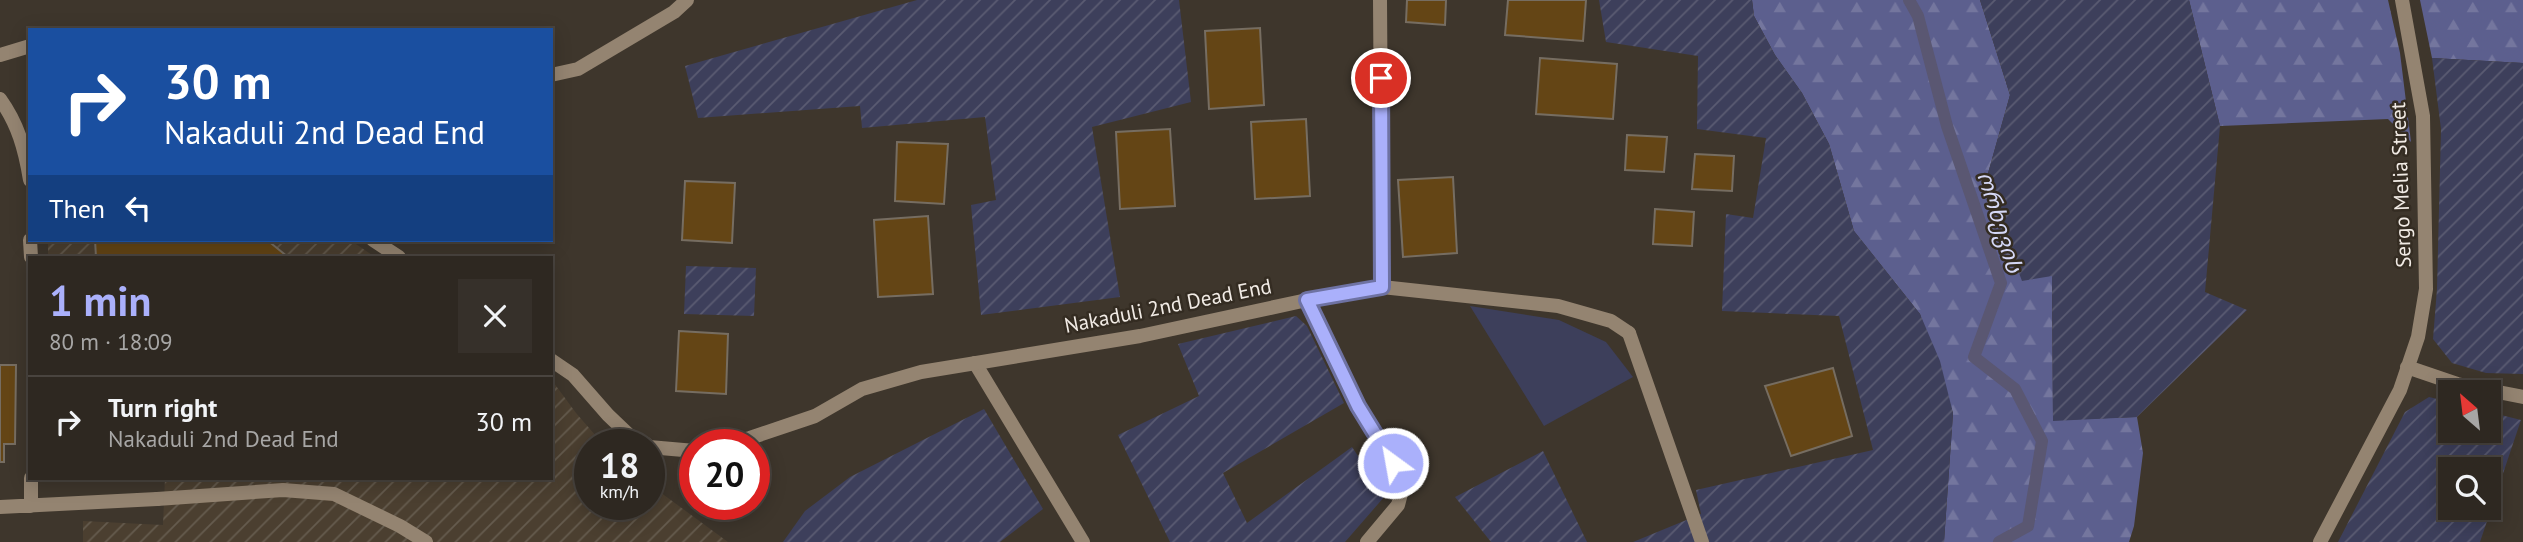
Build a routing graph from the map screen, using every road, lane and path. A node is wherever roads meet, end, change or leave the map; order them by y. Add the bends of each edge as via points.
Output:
1 (687, 0) edge
2 (1380, 0) edge
3 (2402, 0) edge
4 (28, 47) edge
5 (0, 55) edge
6 (553, 75) edge
7 (0, 99) edge
8 (28, 169) edge
9 (376, 242) edge
10 (397, 256) edge
11 (1382, 287) junction
12 (1307, 300) junction
13 (553, 361) edge
14 (975, 363) junction
15 (2407, 368) junction
16 (2523, 397) edge
17 (623, 429) edge
18 (770, 431) edge
19 (31, 480) edge
20 (32, 506) junction
21 (0, 507) edge
22 (426, 542) edge
23 (1083, 542) edge
24 (1367, 542) edge
25 (1702, 542) edge
26 (2320, 542) edge

1 - 6 street via 578,69
2 - 11 street
3 - 15 street, Sergo Melia Street via 2423,116 2426,289
4 - 5 street
7 - 8 street via 13,117
9 - 10 street
11 - 12 street, Nakaduli 2nd Dead End
11 - 25 street, Nakaduli 2nd Dead End via 1558,306 1611,321 1629,333
12 - 14 street, Nakaduli 2nd Dead End via 1140,336
12 - 24 street via 1358,406 1404,482 1398,505
13 - 17 street via 573,374
14 - 18 street, Nakaduli 2nd Dead End via 862,389 815,416
14 - 23 street
15 - 16 street
15 - 26 street, Sergo Melia Street via 2400,390
19 - 20 street
20 - 21 street
20 - 22 street via 283,490 334,494

